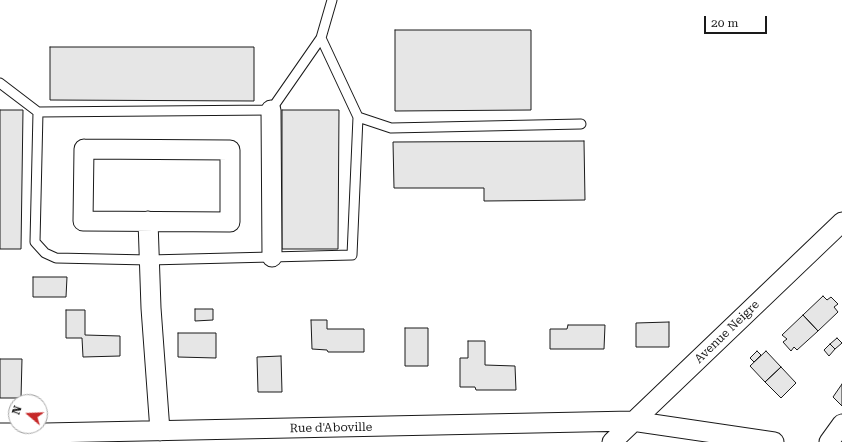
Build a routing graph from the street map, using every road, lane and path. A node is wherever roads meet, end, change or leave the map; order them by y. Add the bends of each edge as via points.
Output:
1 (332, 0) edge
2 (322, 38) junction
3 (0, 83) edge
4 (271, 110) junction
5 (38, 112) junction
6 (358, 117) junction
7 (580, 124) dead end
8 (148, 221) junction
9 (842, 222) edge
10 (272, 257) junction
11 (149, 260) junction
12 (632, 421) junction
13 (842, 424) edge
14 (160, 431) junction
15 (0, 434) edge
16 (39, 438) edge
17 (612, 442) edge
18 (774, 442) edge
19 (829, 442) edge

1 - 2 lane
2 - 4 lane
2 - 6 lane
3 - 5 lane
4 - 5 lane
4 - 10 street
5 - 11 lane via 35,242 45,253 56,258
6 - 7 lane via 391,128
6 - 10 lane via 352,255
8 - 8 street via 83,221 84,149 230,150 230,222
8 - 11 street
9 - 12 street, Avenue Neigre
10 - 11 lane
11 - 14 street
12 - 14 street, Rue d'Aboville
12 - 17 street, Avenue Neigre
12 - 18 street, Rue d'Aboville
13 - 19 street
14 - 16 street, Rue d'Aboville
15 - 16 street, Rue d'Aboville

